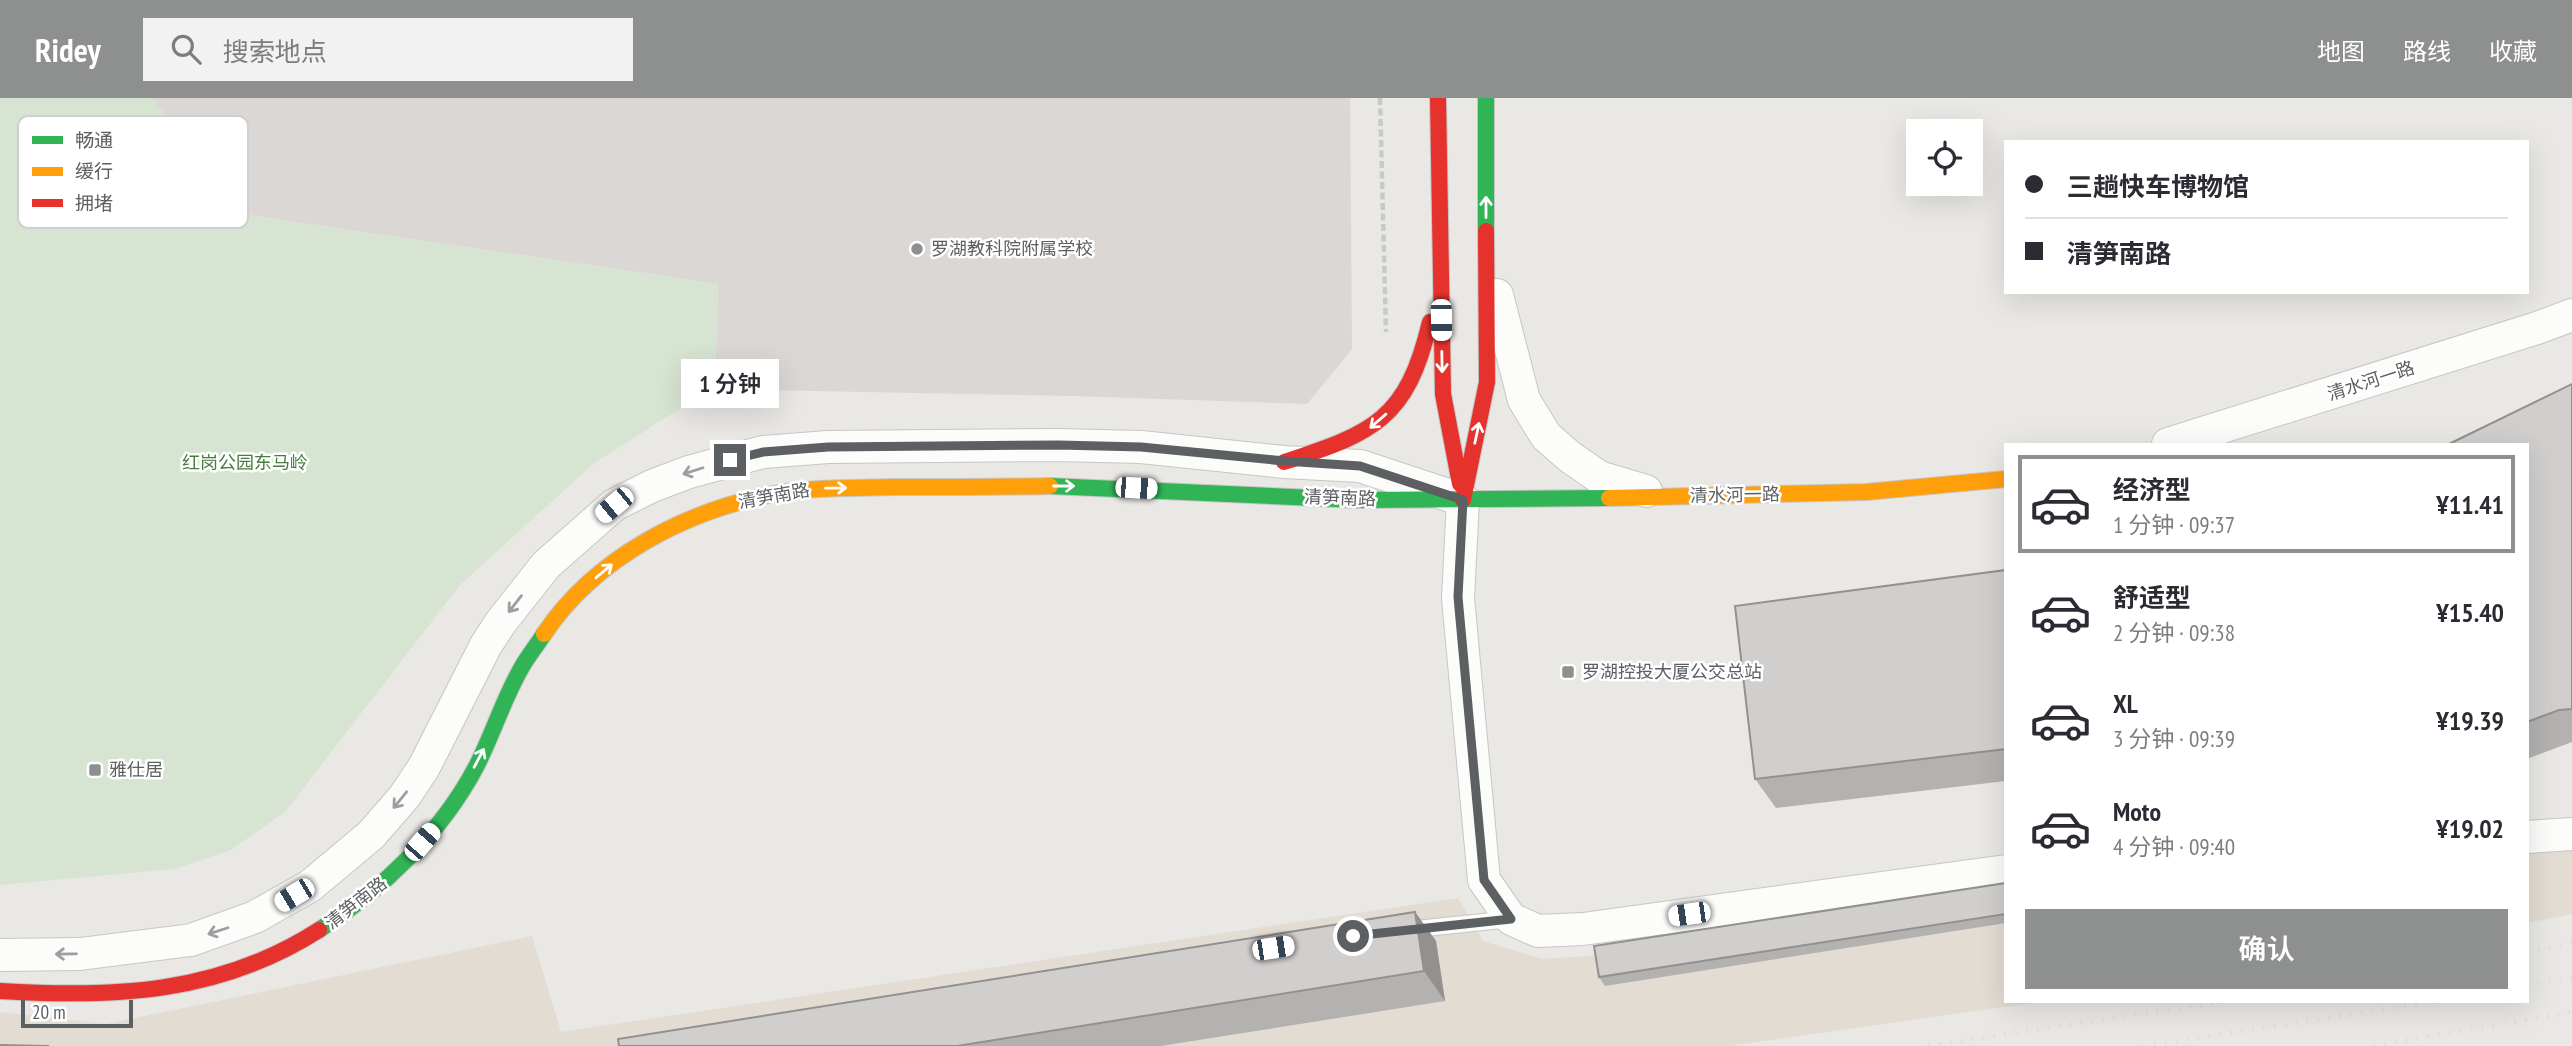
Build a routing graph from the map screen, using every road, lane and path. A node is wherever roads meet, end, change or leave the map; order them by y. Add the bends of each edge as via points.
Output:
1 (1380, 98) edge
2 (1438, 98) edge
3 (1486, 98) edge
4 (1487, 249) junction
5 (1440, 272) junction
6 (2572, 315) edge
7 (1385, 336) dead end
8 (2171, 443) edge
9 (1284, 461) junction
10 (2004, 479) edge
11 (1668, 497) junction
12 (1463, 500) junction
13 (2572, 834) edge
14 (2529, 837) edge
15 (2004, 871) edge
16 (1511, 919) junction
17 (1393, 932) edge
18 (0, 955) edge
19 (0, 991) edge

1 - 7 path
2 - 5 street
4 -> 3 street
4 - 11 street via 1524,400 1546,436 1599,477
12 -> 4 street via 1488,382
5 -> 9 street via 1419,363 1395,405 1368,429 1340,444
5 -> 12 street via 1443,394
6 - 8 street, 清水河一路
9 - 12 street, 清笋南路 via 1360,466
9 -> 18 street, 清笋南路 via 1141,447 828,447 763,452 688,472 614,505 546,565 486,645 404,797 371,835 310,886 255,917 191,940 80,954
10 - 11 street, 清水河一路 via 1866,492
11 - 12 street, 清水河一路
12 - 16 street via 1458,597 1484,880
19 -> 12 street, 清笋南路 via 65,995 187,985 258,961 326,927 405,862 459,795 523,665 569,603 641,542 717,509 779,491 1006,485
13 - 14 street
15 - 16 street via 1583,929 1538,931
16 - 17 lane

